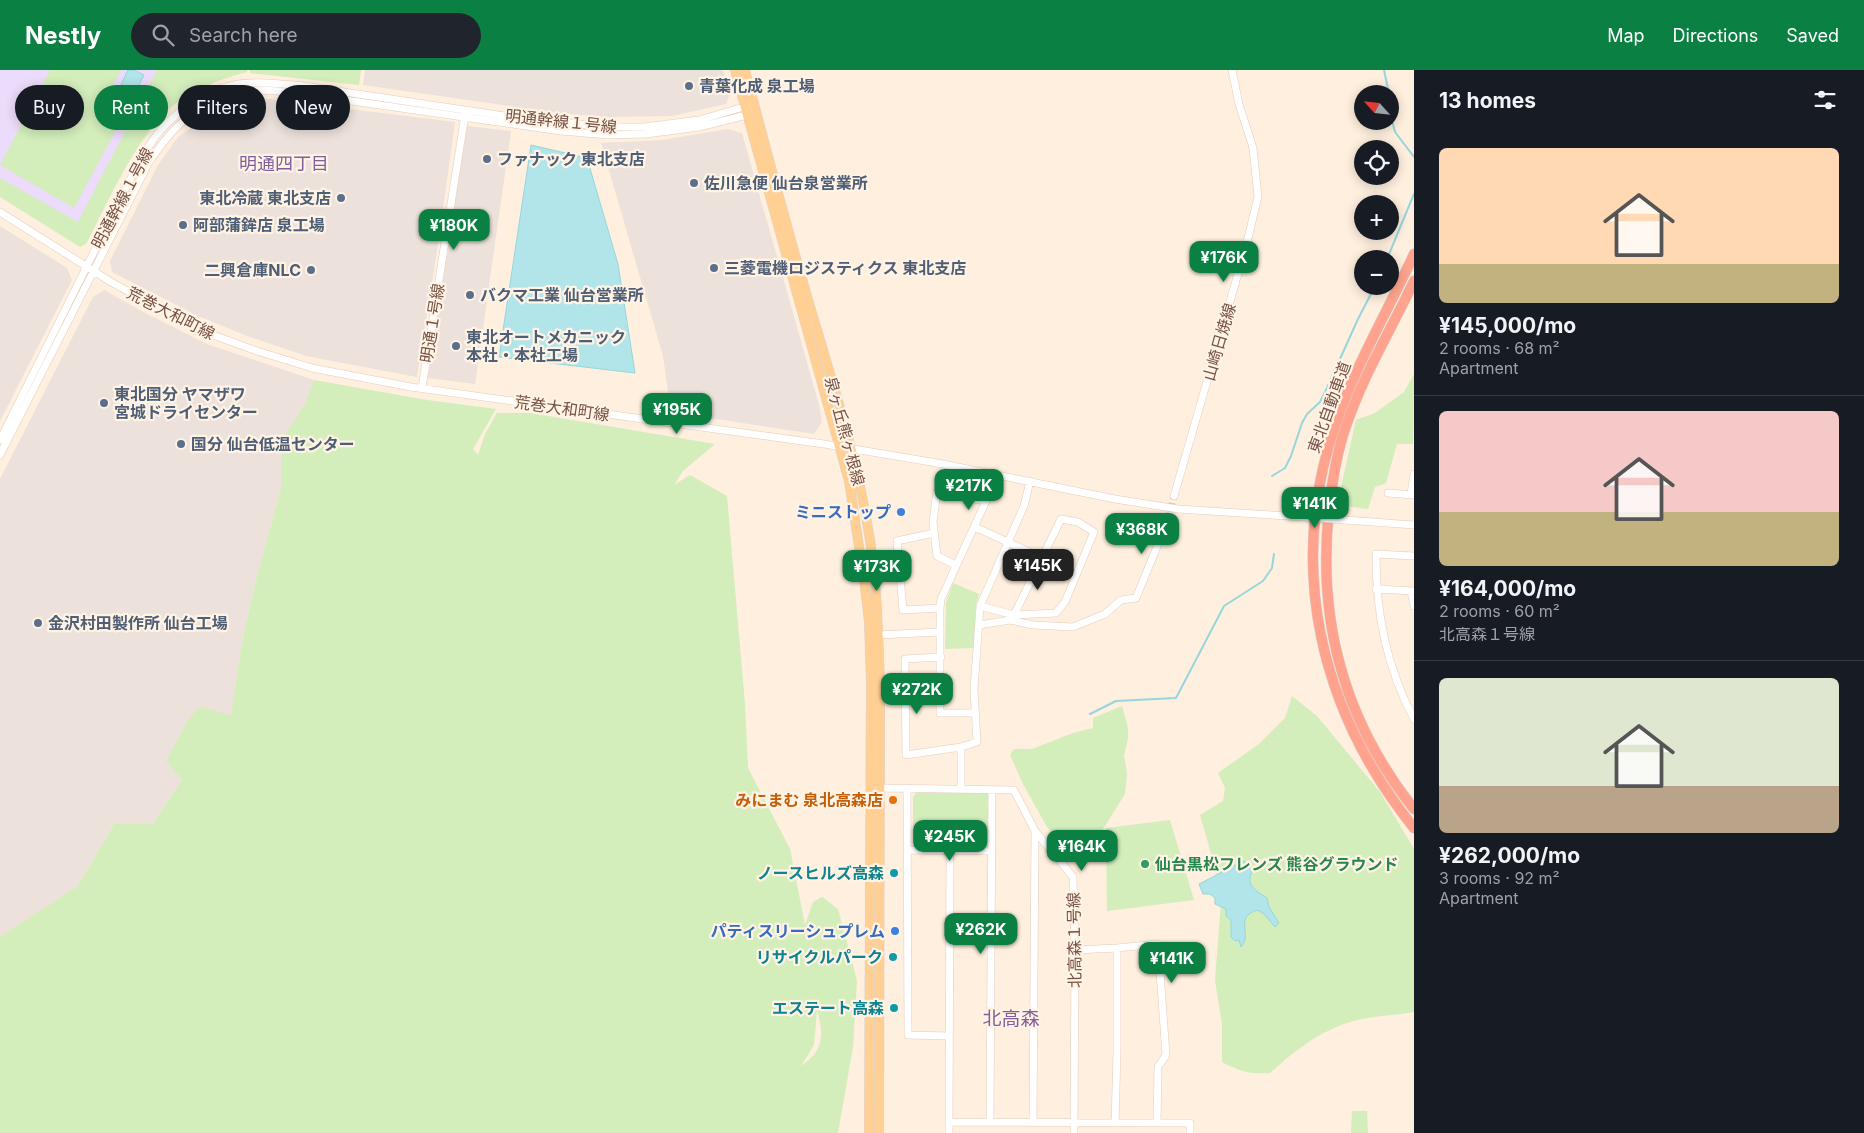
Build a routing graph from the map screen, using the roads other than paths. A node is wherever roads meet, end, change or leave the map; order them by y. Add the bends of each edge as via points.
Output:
1 (735, 70) edge
2 (745, 70) edge
3 (1232, 70) edge
4 (751, 109) junction
5 (465, 113) junction
6 (0, 212) edge
7 (1414, 254) edge
8 (87, 266) junction
9 (94, 270) junction
10 (1414, 281) edge
11 (422, 388) junction
12 (0, 440) edge
13 (840, 447) junction
14 (850, 448) junction
15 (0, 455) edge
16 (1414, 474) edge
17 (1030, 481) junction
18 (1388, 493) dead end
19 (1412, 494) edge
20 (1174, 496) tunnel mouth
21 (1168, 520) tunnel mouth
22 (1414, 525) edge
23 (975, 526) junction
24 (934, 533) junction
25 (1008, 542) junction
26 (1414, 556) edge
27 (1042, 558) junction
28 (956, 565) junction
29 (1376, 589) junction
30 (1413, 591) edge
31 (980, 606) junction
32 (1414, 606) edge
33 (940, 608) junction
34 (1014, 615) junction
35 (979, 624) junction
36 (940, 632) junction
37 (878, 635) junction
38 (941, 657) junction
39 (975, 713) junction
40 (1414, 719) edge
41 (962, 747) junction
42 (870, 788) junction
43 (880, 788) junction
44 (908, 788) junction
45 (961, 789) junction
46 (992, 790) junction
47 (1414, 809) edge
48 (1414, 828) edge
49 (1034, 832) junction
50 (908, 850) junction
51 (950, 851) junction
52 (992, 852) junction
53 (1117, 948) junction
54 (1075, 950) junction
55 (949, 1036) junction
56 (990, 1121) junction
57 (949, 1122) junction
58 (1033, 1122) junction
59 (1074, 1123) junction
60 (1115, 1123) junction
61 (1157, 1123) junction
62 (869, 1133) edge
63 (879, 1133) edge
64 (949, 1133) edge
65 (1074, 1133) edge
66 (1190, 1133) edge

1 - 4 main road, 泉ヶ丘熊ヶ根線
2 - 4 main road, 泉ヶ丘熊ヶ根線
3 - 20 street, 山崎日焼線 via 1253,148 1258,197 1252,228
4 - 5 street via 699,127 608,135 562,131
4 - 13 main road, 泉ヶ丘熊ヶ根線 via 817,370
4 - 14 main road, 泉ヶ丘熊ヶ根線
5 - 8 street, 明通幹線１号線 via 270,82 238,84 212,93 173,118 153,139
5 - 9 street via 256,90 240,92 202,106 164,140 149,162
5 - 11 street, 明通１号線
6 - 8 street, 荒巻大和町線
7 - 48 highway, 東北自動車道 via 1362,359 1335,423 1317,503 1314,582 1318,626 1337,696 1381,784
8 - 9 street, 荒巻大和町線
8 - 12 street, 明通幹線１号線
9 - 11 street, 荒巻大和町線 via 175,318 257,351 312,368
9 - 15 street
10 - 47 highway, 東北自動車道 via 1358,394 1345,429 1335,467 1325,547 1328,606 1341,671 1379,758
11 - 13 street, 荒巻大和町線
13 - 14 street, 荒巻大和町線
13 - 42 main road, 泉ヶ丘熊ヶ根線 via 869,622
14 - 17 street, 荒巻大和町線
14 - 37 main road, 泉ヶ丘熊ヶ根線 via 868,528
16 - 19 street
17 - 22 street, 荒巻大和町線, bridge via 1178,509
17 - 25 street via 1024,506
18 - 19 street
21 - 35 street via 1136,598 1121,600 1105,614 1073,627 1010,620
23 - 24 street via 986,501 937,492
23 - 25 street
23 - 28 street
24 - 28 street via 937,556
24 - 33 street via 897,540 903,610
25 - 27 street
25 - 31 street
26 - 29 street via 1376,554
27 - 34 street
27 - 34 street via 1061,519 1078,522 1094,532 1065,602 1056,613
28 - 33 street
29 - 30 street
29 - 40 street via 1387,654
30 - 32 street
31 - 34 street
31 - 35 street
33 - 36 street
35 - 39 street
36 - 37 street
36 - 38 street
37 - 43 main road, 泉ヶ丘熊ヶ根線
38 - 39 street via 940,714
38 - 41 street via 905,659 906,756
39 - 41 street via 977,742
41 - 45 street
42 - 43 street, 北高森１号線
42 - 62 main road, 泉ヶ丘熊ヶ根線
43 - 44 street, 北高森１号線
43 - 63 main road, 泉ヶ丘熊ヶ根線
44 - 45 street, 北高森１号線
44 - 50 street
45 - 46 street, 北高森１号線
46 - 49 street, 北高森１号線 via 1014,790
46 - 52 street
49 - 54 street, 北高森１号線 via 1073,877
49 - 58 street
50 - 51 street
50 - 55 street via 908,1035
51 - 52 street
51 - 55 street
52 - 56 street
53 - 54 street
53 - 60 street
53 - 61 street via 1158,944 1166,1055 1158,1067
54 - 59 street, 北高森１号線
55 - 57 street
56 - 57 street
56 - 58 street
57 - 64 street
58 - 59 street
59 - 60 street
59 - 65 street, 北高森１号線
60 - 61 street
61 - 66 street via 1190,1124

